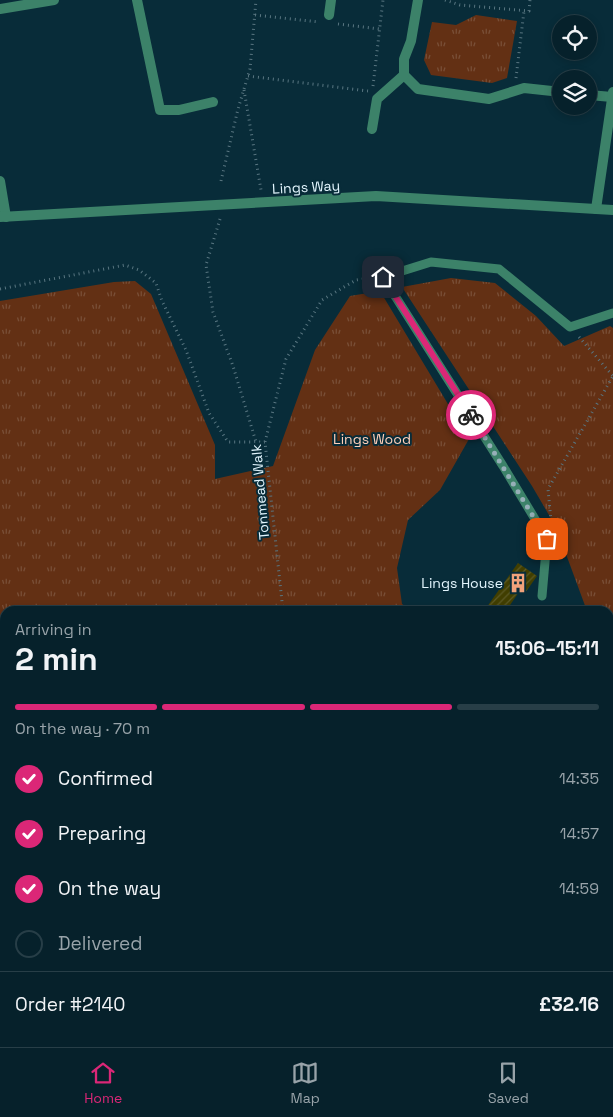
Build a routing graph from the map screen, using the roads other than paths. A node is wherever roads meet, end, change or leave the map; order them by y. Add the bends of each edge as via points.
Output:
1 (54, 0) edge
2 (137, 0) edge
3 (331, 0) edge
4 (418, 0) edge
5 (0, 9) edge
6 (329, 15) dead end
7 (404, 75) junction
8 (552, 91) edge
9 (613, 92) edge
10 (597, 96) edge
11 (612, 97) edge
12 (213, 102) dead end
13 (372, 129) dead end
14 (0, 180) edge
15 (596, 209) junction
16 (613, 210) edge
17 (3, 217) edge
18 (613, 313) edge
19 (542, 596) road end

1 - 5 street
2 - 12 street via 160,110 179,110
3 - 6 street
4 - 7 street via 411,41 404,59
7 - 8 street via 418,89 489,99 524,88
7 - 13 street via 377,99
9 - 11 street
10 - 11 street
11 - 15 street
14 - 17 street
15 - 16 street, Lings Way
15 - 17 street, Lings Way via 376,196
18 - 19 lane via 570,327 499,269 431,262 383,277 547,539

